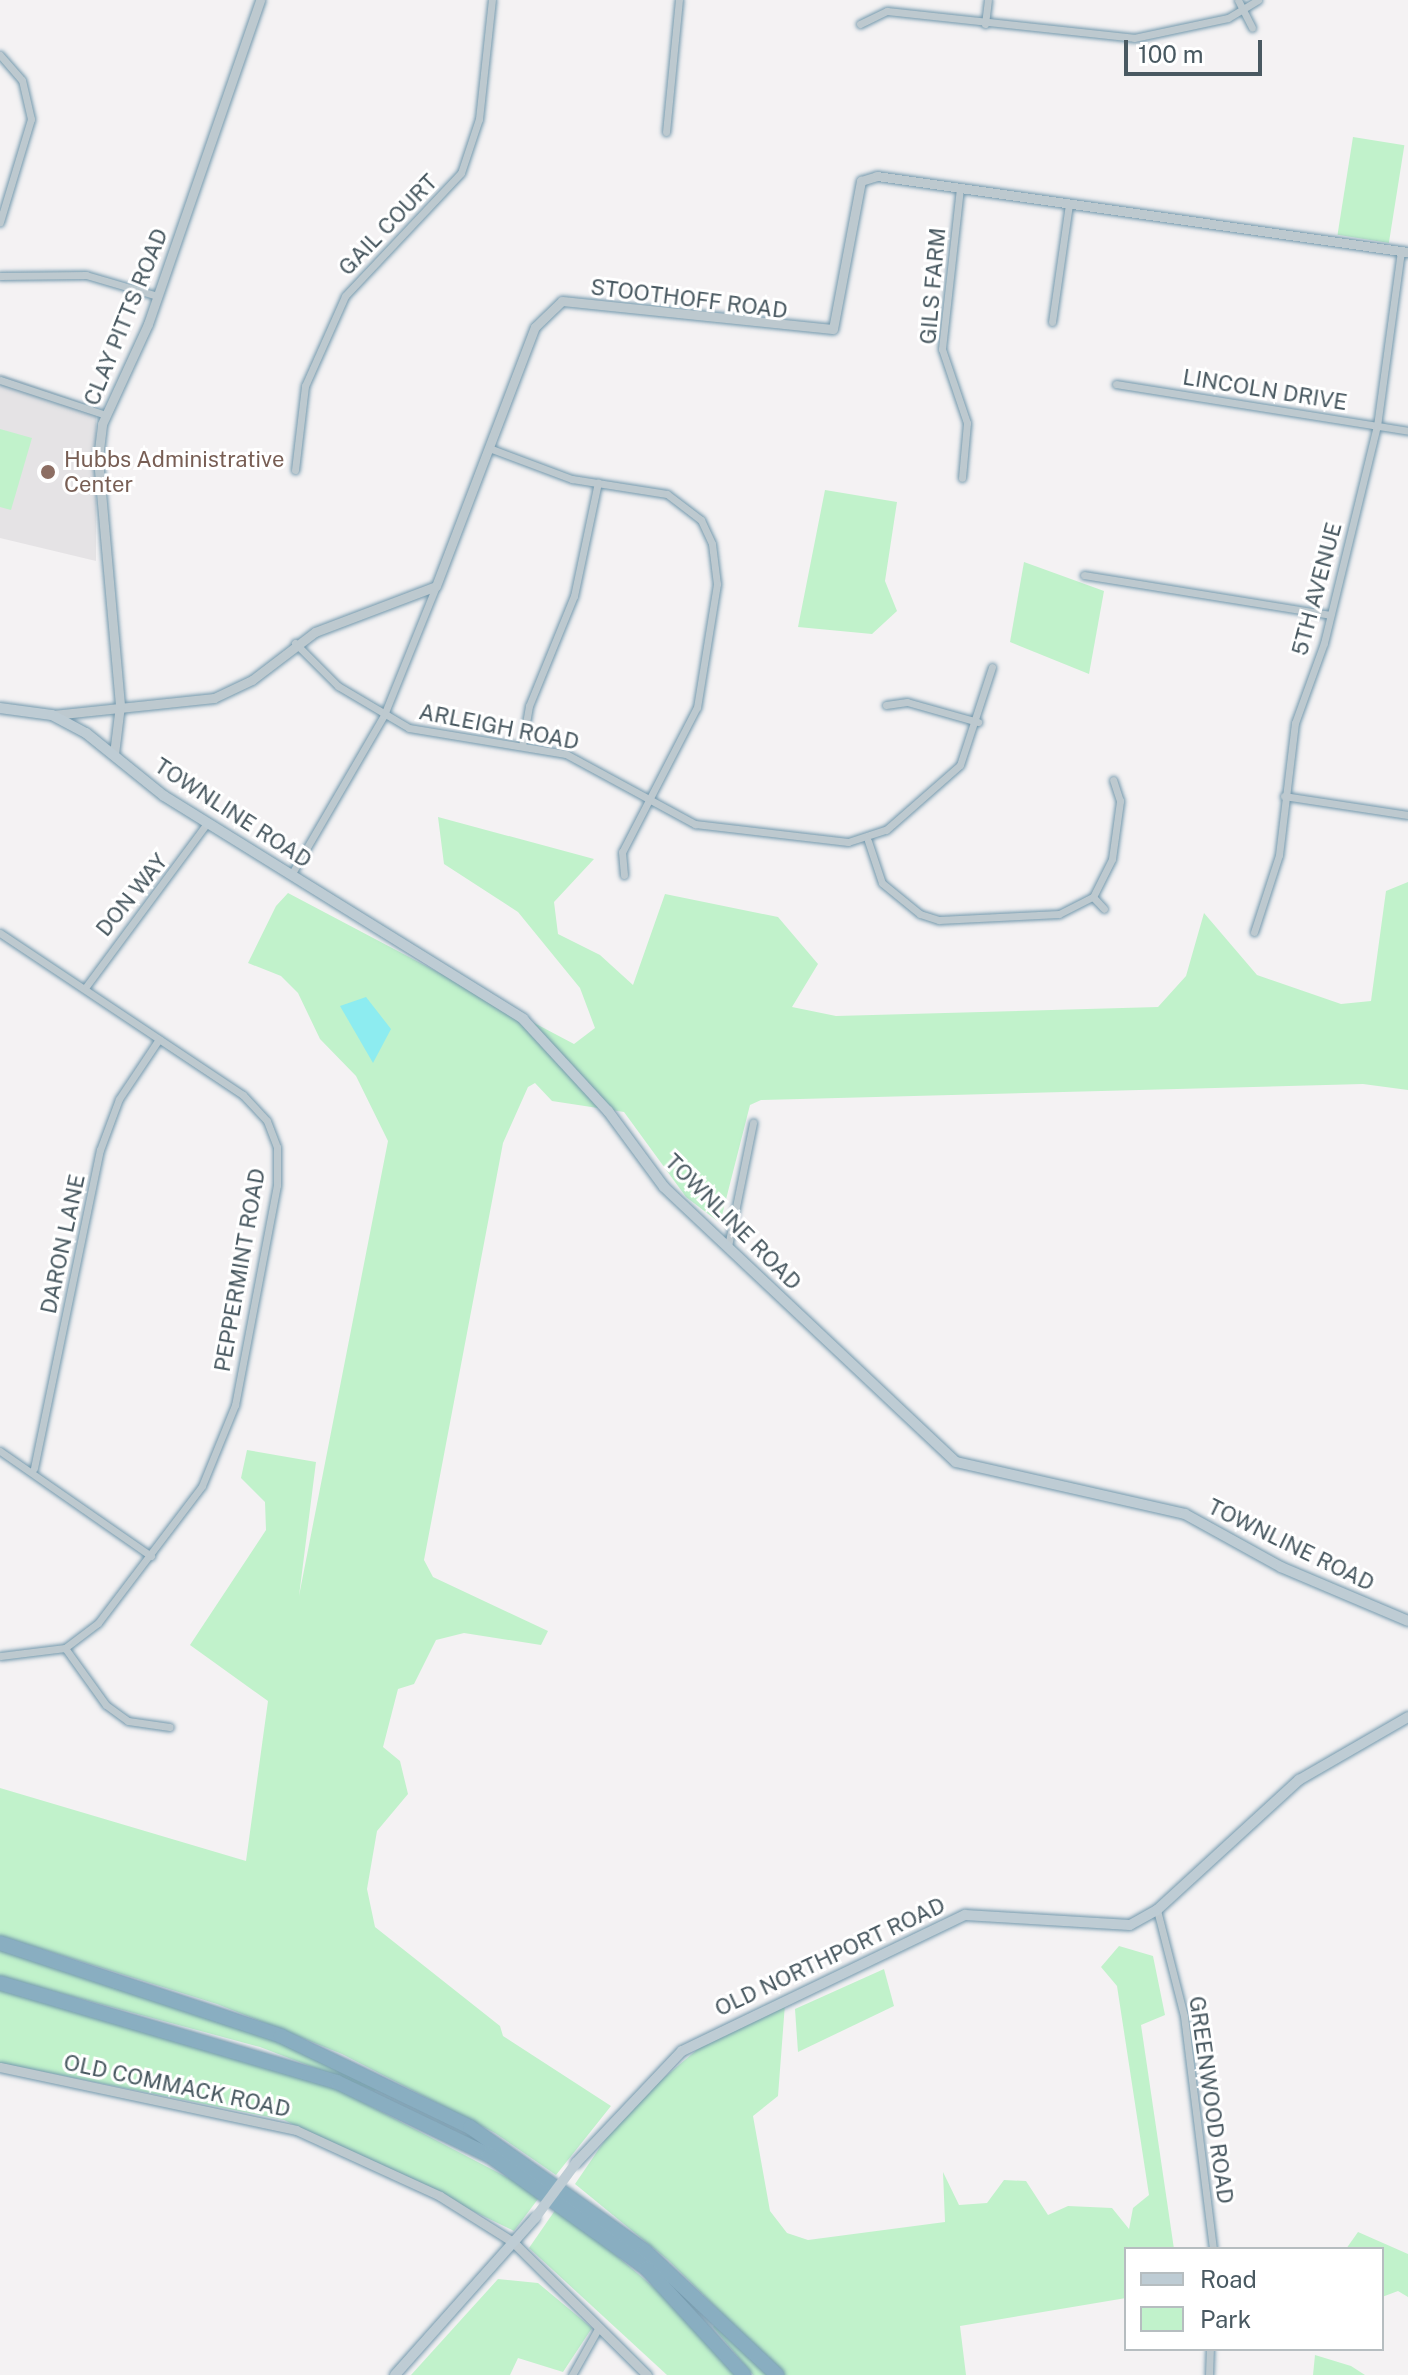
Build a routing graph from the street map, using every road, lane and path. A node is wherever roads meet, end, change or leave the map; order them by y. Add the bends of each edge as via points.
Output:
1 (260, 0) edge
2 (492, 0) edge
3 (679, 0) edge
4 (988, 0) edge
5 (1238, 0) edge
6 (1258, 0) edge
7 (1243, 10) junction
8 (860, 24) dead end
9 (985, 24) junction
10 (1252, 28) dead end
11 (0, 55) edge
12 (666, 132) dead end
13 (960, 188) junction
14 (1069, 204) junction
15 (0, 222) edge
16 (1404, 252) edge
17 (0, 276) edge
18 (158, 296) junction
19 (1052, 322) dead end
20 (0, 380) edge
21 (1116, 384) dead end
22 (106, 415) junction
23 (1377, 426) junction
24 (1408, 431) edge
25 (489, 448) junction
26 (295, 470) dead end
27 (962, 478) dead end
28 (598, 482) junction
29 (1084, 575) dead end
30 (436, 586) junction
31 (1330, 615) junction
32 (295, 643) junction
33 (992, 667) dead end
34 (120, 705) junction
35 (886, 705) dead end
36 (0, 708) edge
37 (52, 715) junction
38 (384, 715) junction
39 (978, 722) junction
40 (522, 746) junction
41 (114, 754) junction
42 (1113, 780) dead end
43 (1284, 796) junction
44 (651, 800) junction
45 (1408, 815) edge
46 (207, 823) junction
47 (868, 841) junction
48 (291, 875) junction
49 (624, 875) dead end
50 (1093, 897) junction
51 (1104, 909) dead end
52 (1254, 932) dead end
53 (0, 933) edge
54 (85, 988) junction
55 (159, 1039) junction
56 (753, 1123) dead end
57 (728, 1246) junction
58 (0, 1451) edge
59 (34, 1468) junction
60 (151, 1556) junction
61 (1408, 1621) edge
62 (65, 1648) junction
63 (0, 1656) edge
64 (1408, 1717) edge
65 (170, 1727) dead end
66 (1157, 1910) junction
67 (0, 1943) edge
68 (0, 1983) edge
69 (0, 2067) edge
70 (513, 2242) junction
71 (1213, 2247) edge
72 (599, 2327) junction
73 (1210, 2351) edge
74 (395, 2375) edge
75 (572, 2375) edge
76 (647, 2375) edge
77 (744, 2375) edge
78 (777, 2375) edge
79 (1209, 2375) edge

1 - 18 street, CLAY PITTS ROAD
2 - 26 street, GAIL COURT via 479,119 467,159 431,212 345,296 305,386
3 - 12 street
4 - 9 street
5 - 7 street
6 - 7 street
7 - 9 street via 1134,38
7 - 10 street
8 - 9 street via 887,11
11 - 15 street via 22,80 31,119
13 - 14 street, STOOTHOFF ROAD
13 - 25 street, STOOTHOFF ROAD via 877,176 861,181 839,322 821,333 562,301 535,327
13 - 27 street, GILS FARM via 942,349 967,423
14 - 16 street, STOOTHOFF ROAD
14 - 19 street
16 - 23 street, 5TH AVENUE
17 - 18 street via 86,275
18 - 22 street, CLAY PITTS ROAD
20 - 22 street
21 - 23 street, LINCOLN DRIVE
22 - 34 street, CLAY PITTS ROAD via 98,458
23 - 24 street, LINCOLN DRIVE
23 - 31 street, 5TH AVENUE
25 - 28 street via 544,471
25 - 30 street, STOOTHOFF ROAD
28 - 40 street via 574,596 529,706
28 - 44 street via 649,488 685,504 701,520 717,565 697,707
29 - 31 street
30 - 32 street
30 - 38 street
31 - 43 street, 5TH AVENUE via 1295,723
32 - 34 street via 252,680 214,698
32 - 38 street, ARLEIGH ROAD via 314,667
33 - 39 street
34 - 37 street
34 - 41 street, CLAY PITTS ROAD
35 - 39 street via 907,702
36 - 37 main road, TOWNLINE ROAD
37 - 41 main road, TOWNLINE ROAD
38 - 40 street, ARLEIGH ROAD via 433,736
38 - 48 street
39 - 47 street via 944,782
40 - 44 street, ARLEIGH ROAD via 583,761
41 - 46 main road, TOWNLINE ROAD
42 - 50 street via 1120,801 1117,835
43 - 45 street
43 - 52 street, 5TH AVENUE via 1279,855
44 - 47 street, ARLEIGH ROAD via 713,828
44 - 49 street via 622,852
46 - 48 main road, TOWNLINE ROAD
46 - 54 street, DON WAY
47 - 50 street via 890,893 939,920 1041,917
48 - 57 main road, TOWNLINE ROAD via 523,1019 608,1111 664,1187
50 - 51 street
53 - 54 street, PEPPERMINT ROAD
54 - 55 street, PEPPERMINT ROAD
55 - 59 street, DARON LANE via 119,1099 100,1150
55 - 60 street, PEPPERMINT ROAD via 243,1095 267,1121 277,1147 277,1185 228,1433 202,1486
56 - 57 street
57 - 61 main road, TOWNLINE ROAD via 956,1462 1185,1514 1281,1567
58 - 59 street
59 - 60 street
60 - 62 street, PEPPERMINT ROAD via 98,1623
62 - 63 street
62 - 65 street via 106,1705 128,1721
64 - 66 main road, OLD NORTHPORT ROAD via 1299,1780
66 - 70 main road, OLD NORTHPORT ROAD, bridge via 1130,1925 1094,1926 965,1915 682,2051 576,2163
66 - 71 street, GREENWOOD ROAD via 1184,2016
67 - 78 highway via 281,2036 470,2127 624,2234
68 - 77 highway via 337,2082 489,2155 646,2268
69 - 70 street, OLD COMMACK ROAD via 296,2130 484,2218
70 - 72 street, OLD COMMACK ROAD
70 - 74 main road, OLD NORTHPORT ROAD
72 - 75 street
72 - 76 street, OLD COMMACK ROAD
73 - 79 street

